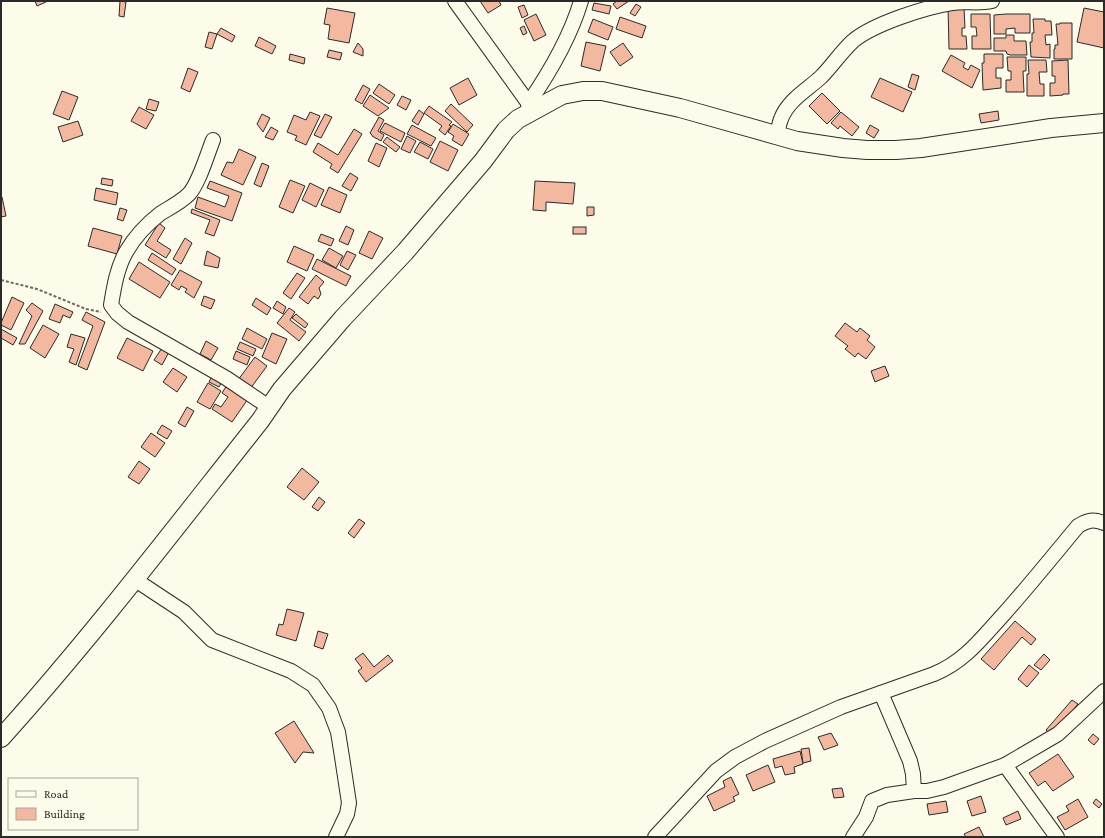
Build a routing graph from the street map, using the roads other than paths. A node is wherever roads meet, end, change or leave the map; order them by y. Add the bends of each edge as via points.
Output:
1 (455, 1) edge
2 (581, 1) edge
3 (992, 1) edge
4 (531, 107) junction
5 (1104, 123) edge
6 (777, 136) junction
7 (213, 140) dead end
8 (269, 407) junction
9 (1104, 523) edge
10 (134, 579) junction
11 (1104, 691) edge
12 (880, 693) junction
13 (1, 738) edge
14 (1005, 765) junction
15 (914, 791) junction
16 (336, 837) edge
17 (655, 837) edge
18 (853, 837) edge
19 (1057, 837) edge

1 - 4 street
2 - 4 street via 574,24
3 - 6 street via 952,3 887,22 870,30 853,41 826,71 789,104 781,118
4 - 6 main road via 562,95 602,91 680,108
4 - 8 main road via 506,130 410,247 343,318
5 - 6 main road via 896,150 843,148
7 - 8 street via 190,192 140,233 126,252 116,277 111,305 116,313 128,322 226,378
8 - 10 main road
9 - 12 street via 1086,521 1078,526 1021,594 956,664
10 - 13 main road via 61,670
10 - 16 street via 184,612 212,640 291,671 313,685 329,708 338,732 349,803 347,814
11 - 14 street via 1058,734
12 - 15 street via 910,761
12 - 17 street via 841,707 735,756 716,771
14 - 15 street via 944,787
14 - 19 street
15 - 18 street via 887,795 872,801

